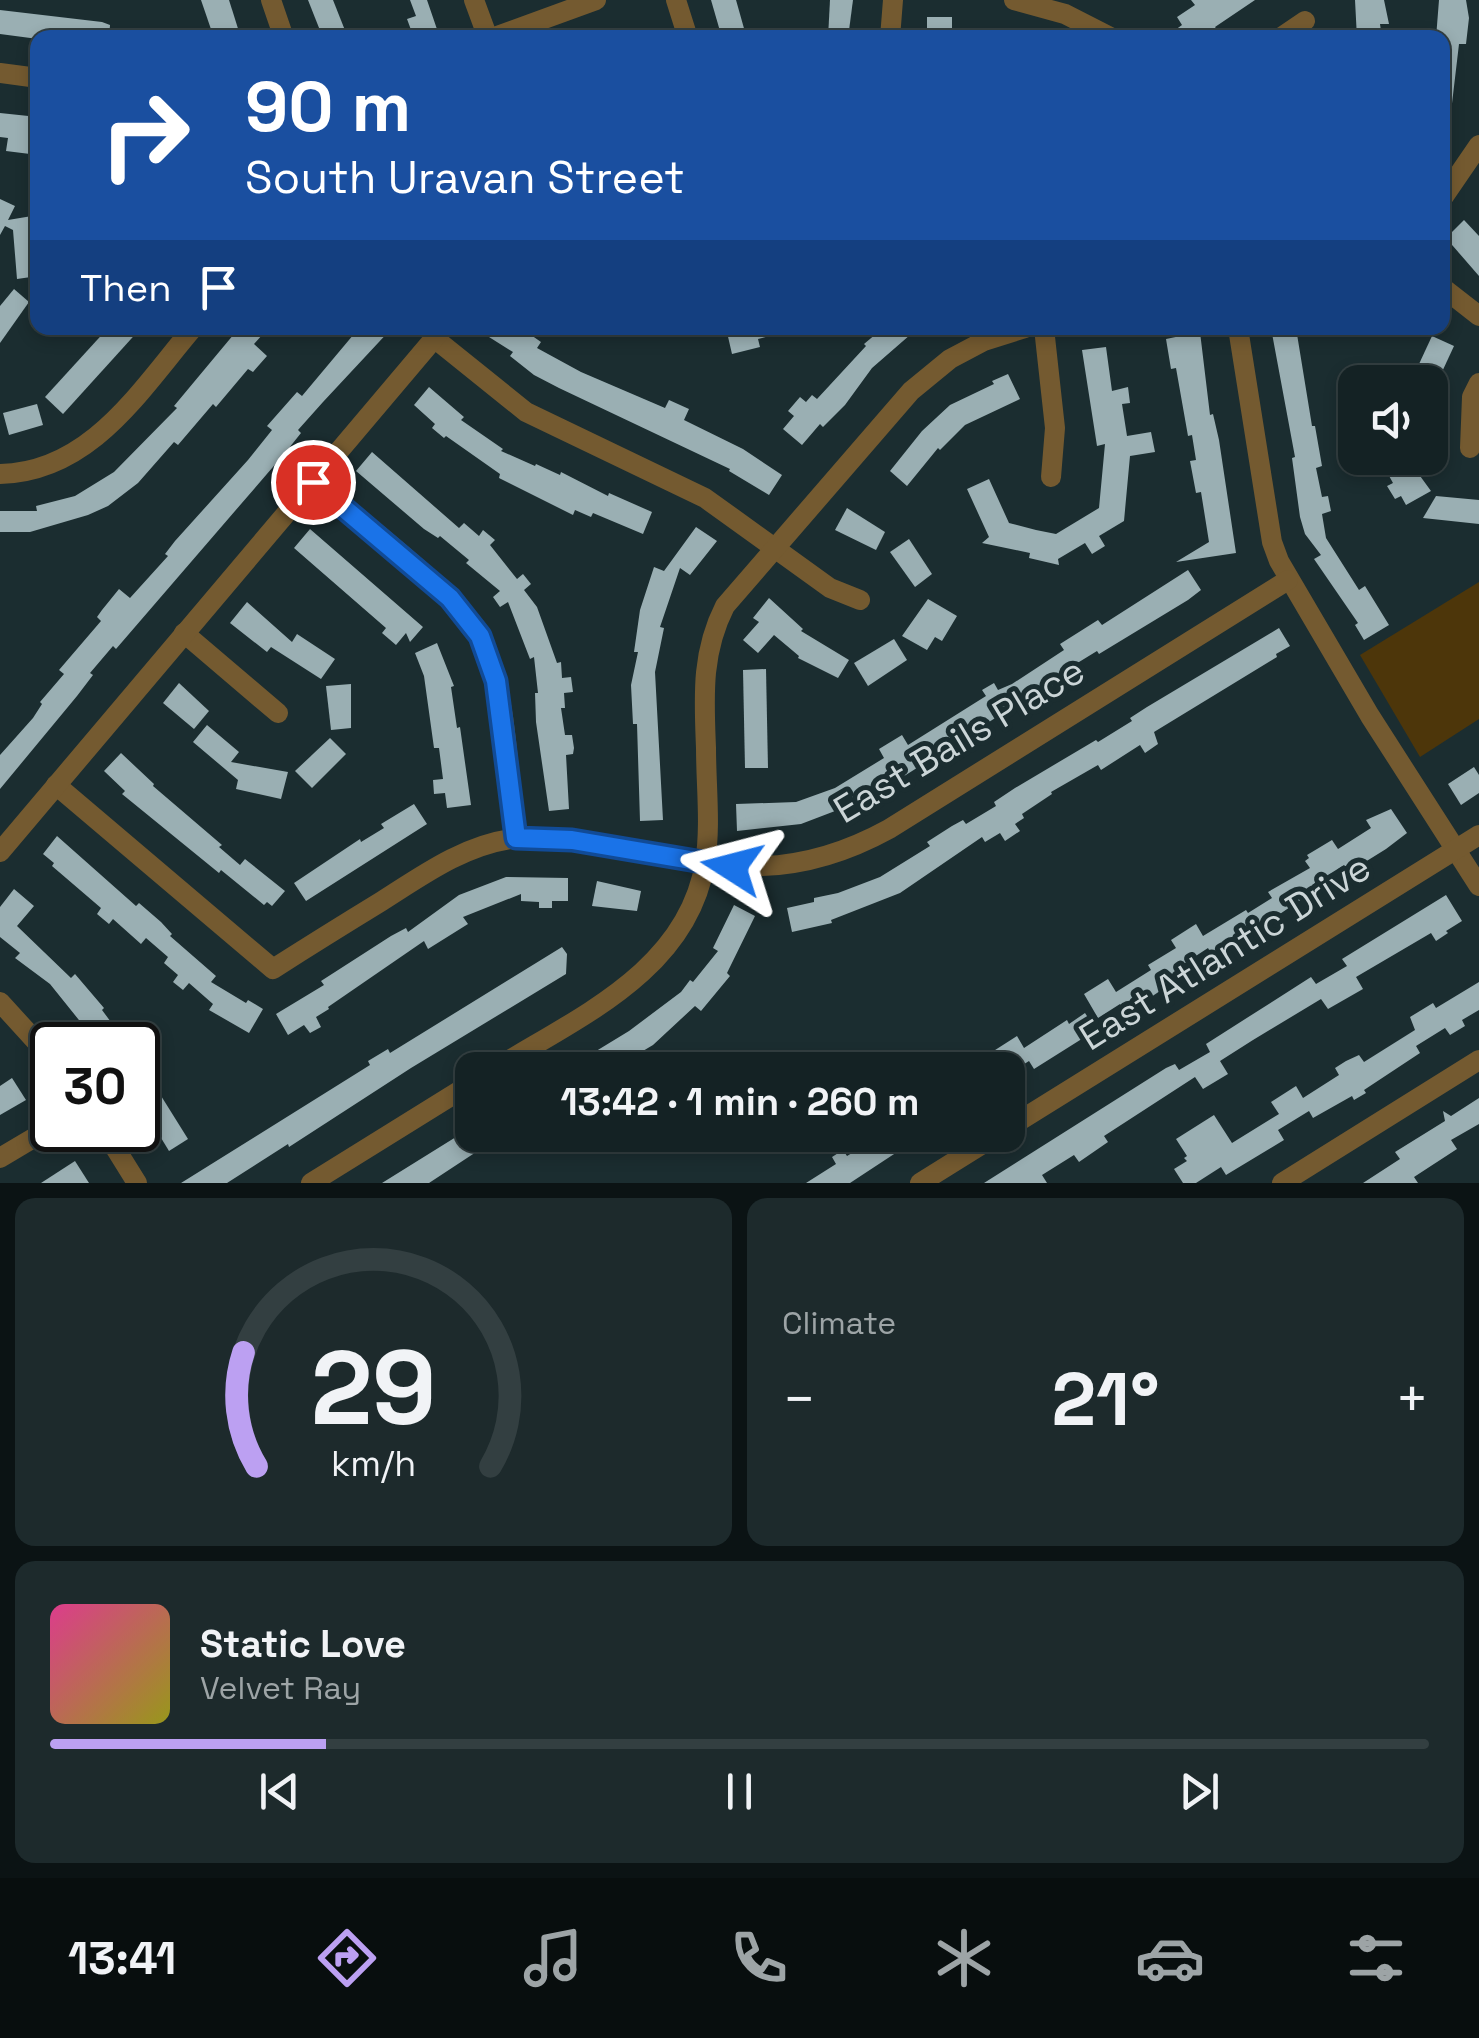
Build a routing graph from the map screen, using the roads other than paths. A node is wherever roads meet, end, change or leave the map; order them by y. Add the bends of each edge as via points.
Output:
1 (271, 0) edge
2 (474, 0) edge
3 (596, 0) edge
4 (676, 0) edge
5 (893, 0) edge
6 (1014, 0) edge
7 (1039, 3) edge
8 (1305, 21) dead end
9 (281, 30) edge
10 (487, 30) edge
11 (512, 30) edge
12 (685, 30) edge
13 (891, 30) edge
14 (1098, 30) edge
15 (1292, 30) edge
16 (0, 73) edge
17 (30, 77) edge
18 (1479, 145) edge
19 (1450, 187) edge
20 (1450, 293) edge
21 (1479, 316) edge
22 (187, 335) edge
23 (437, 335) edge
24 (441, 335) edge
25 (1005, 335) edge
26 (1045, 335) edge
27 (1239, 335) edge
28 (1479, 383) edge
29 (1470, 448) dead end
30 (0, 474) edge
31 (1051, 478) dead end
32 (313, 482) junction
33 (774, 547) junction
34 (1288, 580) junction
35 (860, 600) dead end
36 (184, 634) junction
37 (278, 713) dead end
38 (56, 785) junction
39 (1479, 835) edge
40 (516, 838) junction
41 (1456, 850) junction
42 (0, 852) edge
43 (705, 864) junction
44 (1479, 886) edge
45 (0, 1002) edge
46 (30, 1035) edge
47 (521, 1052) edge
48 (1479, 1060) edge
49 (455, 1093) edge
50 (1025, 1117) edge
51 (30, 1140) edge
52 (118, 1152) edge
53 (970, 1152) edge
54 (0, 1158) edge
55 (137, 1183) edge
56 (311, 1183) edge
57 (920, 1183) edge
58 (1282, 1183) edge

1 - 9 street
2 - 10 street
3 - 11 street
4 - 12 street
5 - 13 street
6 - 7 street
7 - 14 street
8 - 15 street
16 - 17 street
18 - 19 street
20 - 21 street
22 - 30 street via 99,436 59,462
23 - 32 street
24 - 33 street via 526,412 684,486
25 - 33 street via 911,391
26 - 31 street via 1055,428
27 - 34 street via 1272,542
28 - 29 street via 1472,397
32 - 36 street
32 - 40 street via 450,598 480,636 496,681
33 - 35 street via 830,588
33 - 43 street via 725,606 707,651
34 - 41 street
34 - 43 street, East Bails Place via 865,842 786,866
36 - 37 street
36 - 38 street
38 - 40 street, East Bails Place via 273,969 449,859
38 - 42 street
39 - 41 street, East Atlantic Drive
40 - 43 street, East Bails Place via 572,840
41 - 44 street
41 - 50 street, East Atlantic Drive
43 - 47 street via 690,912 642,975
45 - 46 street
48 - 58 street
49 - 56 street
51 - 54 street
52 - 55 street
53 - 57 street

